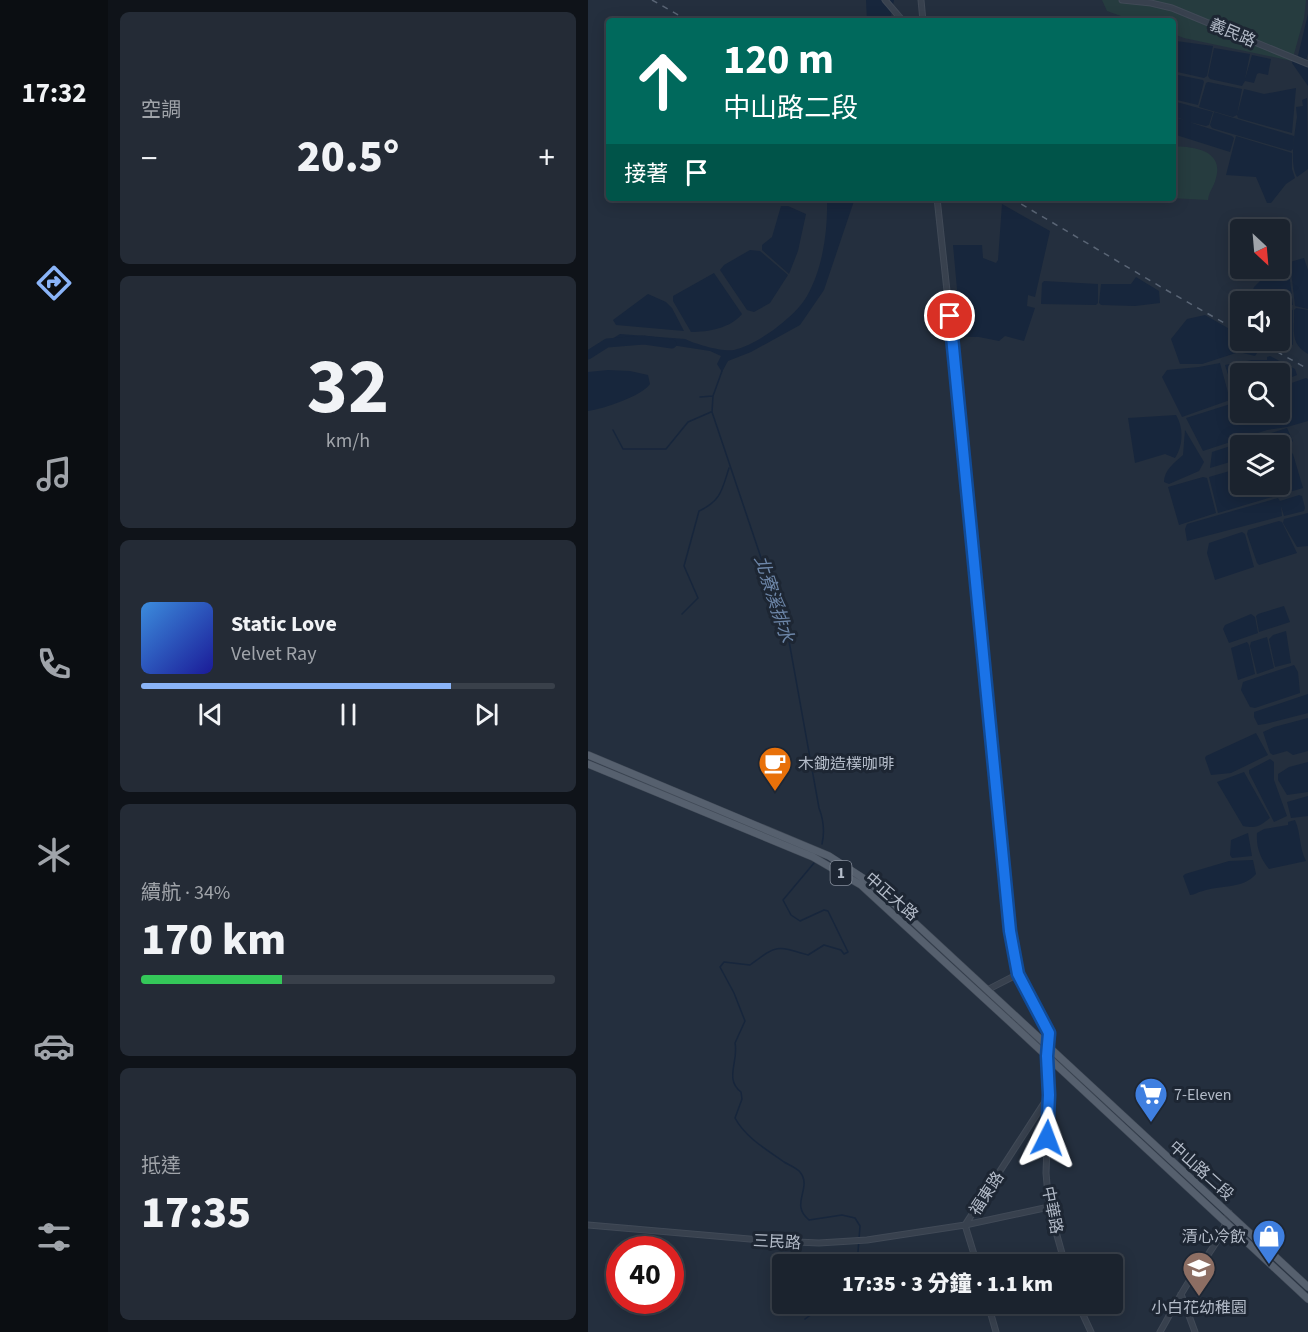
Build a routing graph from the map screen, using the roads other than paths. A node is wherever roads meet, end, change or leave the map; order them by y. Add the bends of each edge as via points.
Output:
1 (885, 0) edge
2 (921, 0) edge
3 (1122, 0) edge
4 (901, 18) edge
5 (923, 18) edge
6 (1308, 64) edge
7 (937, 201) edge
8 (588, 755) edge
9 (588, 764) edge
10 (1018, 974) junction
11 (987, 990) junction
12 (1048, 1046) junction
13 (1047, 1056) junction
14 (1049, 1095) junction
15 (1049, 1207) junction
16 (1229, 1213) junction
17 (1226, 1224) junction
18 (588, 1225) edge
19 (965, 1225) junction
20 (974, 1254) edge
21 (1062, 1254) edge
22 (1308, 1287) edge
23 (1181, 1294) junction
24 (1308, 1299) edge
25 (991, 1314) edge
26 (1083, 1314) edge
27 (996, 1332) edge
28 (1091, 1332) edge
29 (1160, 1332) edge
30 (1195, 1332) edge

1 - 4 street
2 - 5 street
3 - 6 street, 義民路 via 1172,8
7 - 10 street via 1010,931
8 - 11 main road, 中正大路 / 1 via 829,856 888,898
9 - 13 main road, 中正大路 / 1 via 836,869 887,907
10 - 11 street
10 - 12 street via 1049,1033
11 - 12 main road, 中正大路 / 1
12 - 13 street, 中華路
12 - 16 main road, 中山路二段 / 1
13 - 14 street, 中華路
13 - 17 main road, 中山路二段 / 1
14 - 15 street, 中華路
14 - 19 street, 福東路
15 - 19 street, 三民路
15 - 21 street, 中華路
16 - 17 street
16 - 22 main road, 中山路二段 / 1
17 - 23 street
17 - 24 main road, 中山路二段 / 1
18 - 19 street, 三民路 via 819,1243 854,1242
19 - 20 street, 福東路
23 - 29 street
23 - 30 street
25 - 27 street
26 - 28 street

